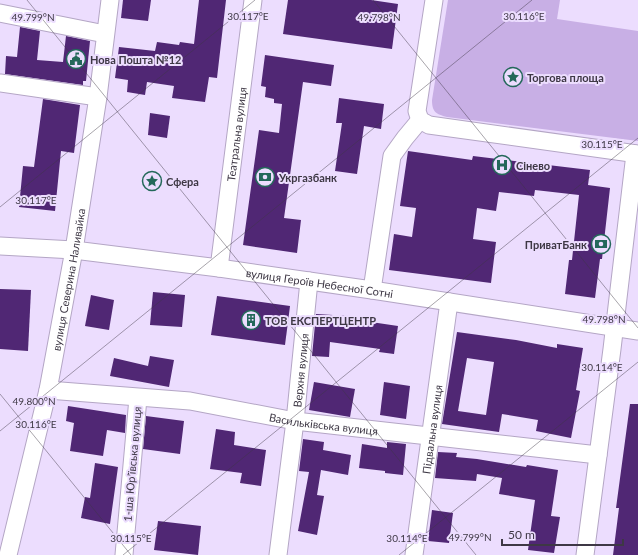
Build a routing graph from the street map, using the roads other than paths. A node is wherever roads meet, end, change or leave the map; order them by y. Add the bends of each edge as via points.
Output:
1 (110, 0) edge
2 (253, 0) edge
3 (434, 0) edge
4 (0, 14) edge
5 (105, 34) junction
6 (0, 83) edge
7 (98, 97) junction
8 (420, 120) junction
9 (637, 154) edge
10 (0, 246) edge
11 (74, 250) junction
12 (218, 268) junction
13 (309, 281) junction
14 (372, 290) junction
15 (448, 302) junction
16 (614, 328) junction
17 (638, 331) edge
18 (48, 390) junction
19 (138, 398) junction
20 (295, 421) junction
21 (430, 436) junction
22 (598, 455) junction
23 (8, 555) edge
24 (124, 555) edge
25 (278, 555) edge
26 (414, 555) edge
27 (585, 555) edge

1 - 5 street, вулиця Северина Наливайка
2 - 12 street, Театральна вулиця
3 - 8 street via 417,111
4 - 5 street
5 - 7 street, вулиця Северина Наливайка
6 - 7 street
7 - 11 street, вулиця Северина Наливайка
8 - 9 street via 429,125
8 - 14 street via 392,156
9 - 16 street
10 - 11 street, вулиця Героїв Небесної Сотні
11 - 12 street, вулиця Героїв Небесної Сотні
11 - 18 street, вулиця Северина Наливайка
12 - 13 street, вулиця Героїв Небесної Сотні
13 - 14 street, вулиця Героїв Небесної Сотні
13 - 20 street, Верхня вулиця
14 - 15 street, вулиця Героїв Небесної Сотні
15 - 16 street, вулиця Героїв Небесної Сотні
15 - 21 street, Підвальна вулиця
16 - 17 street, вулиця Героїв Небесної Сотні
16 - 22 street
18 - 19 street, Васильківська вулиця
18 - 23 street, вулиця Северина Наливайка
19 - 20 street, Васильківська вулиця via 190,401
19 - 24 street, 1-ша Юрʼївська вулиця
20 - 21 street, Васильківська вулиця
20 - 25 street, Верхня вулиця
21 - 22 street, Васильківська вулиця
21 - 26 street, Підвальна вулиця
22 - 27 street

